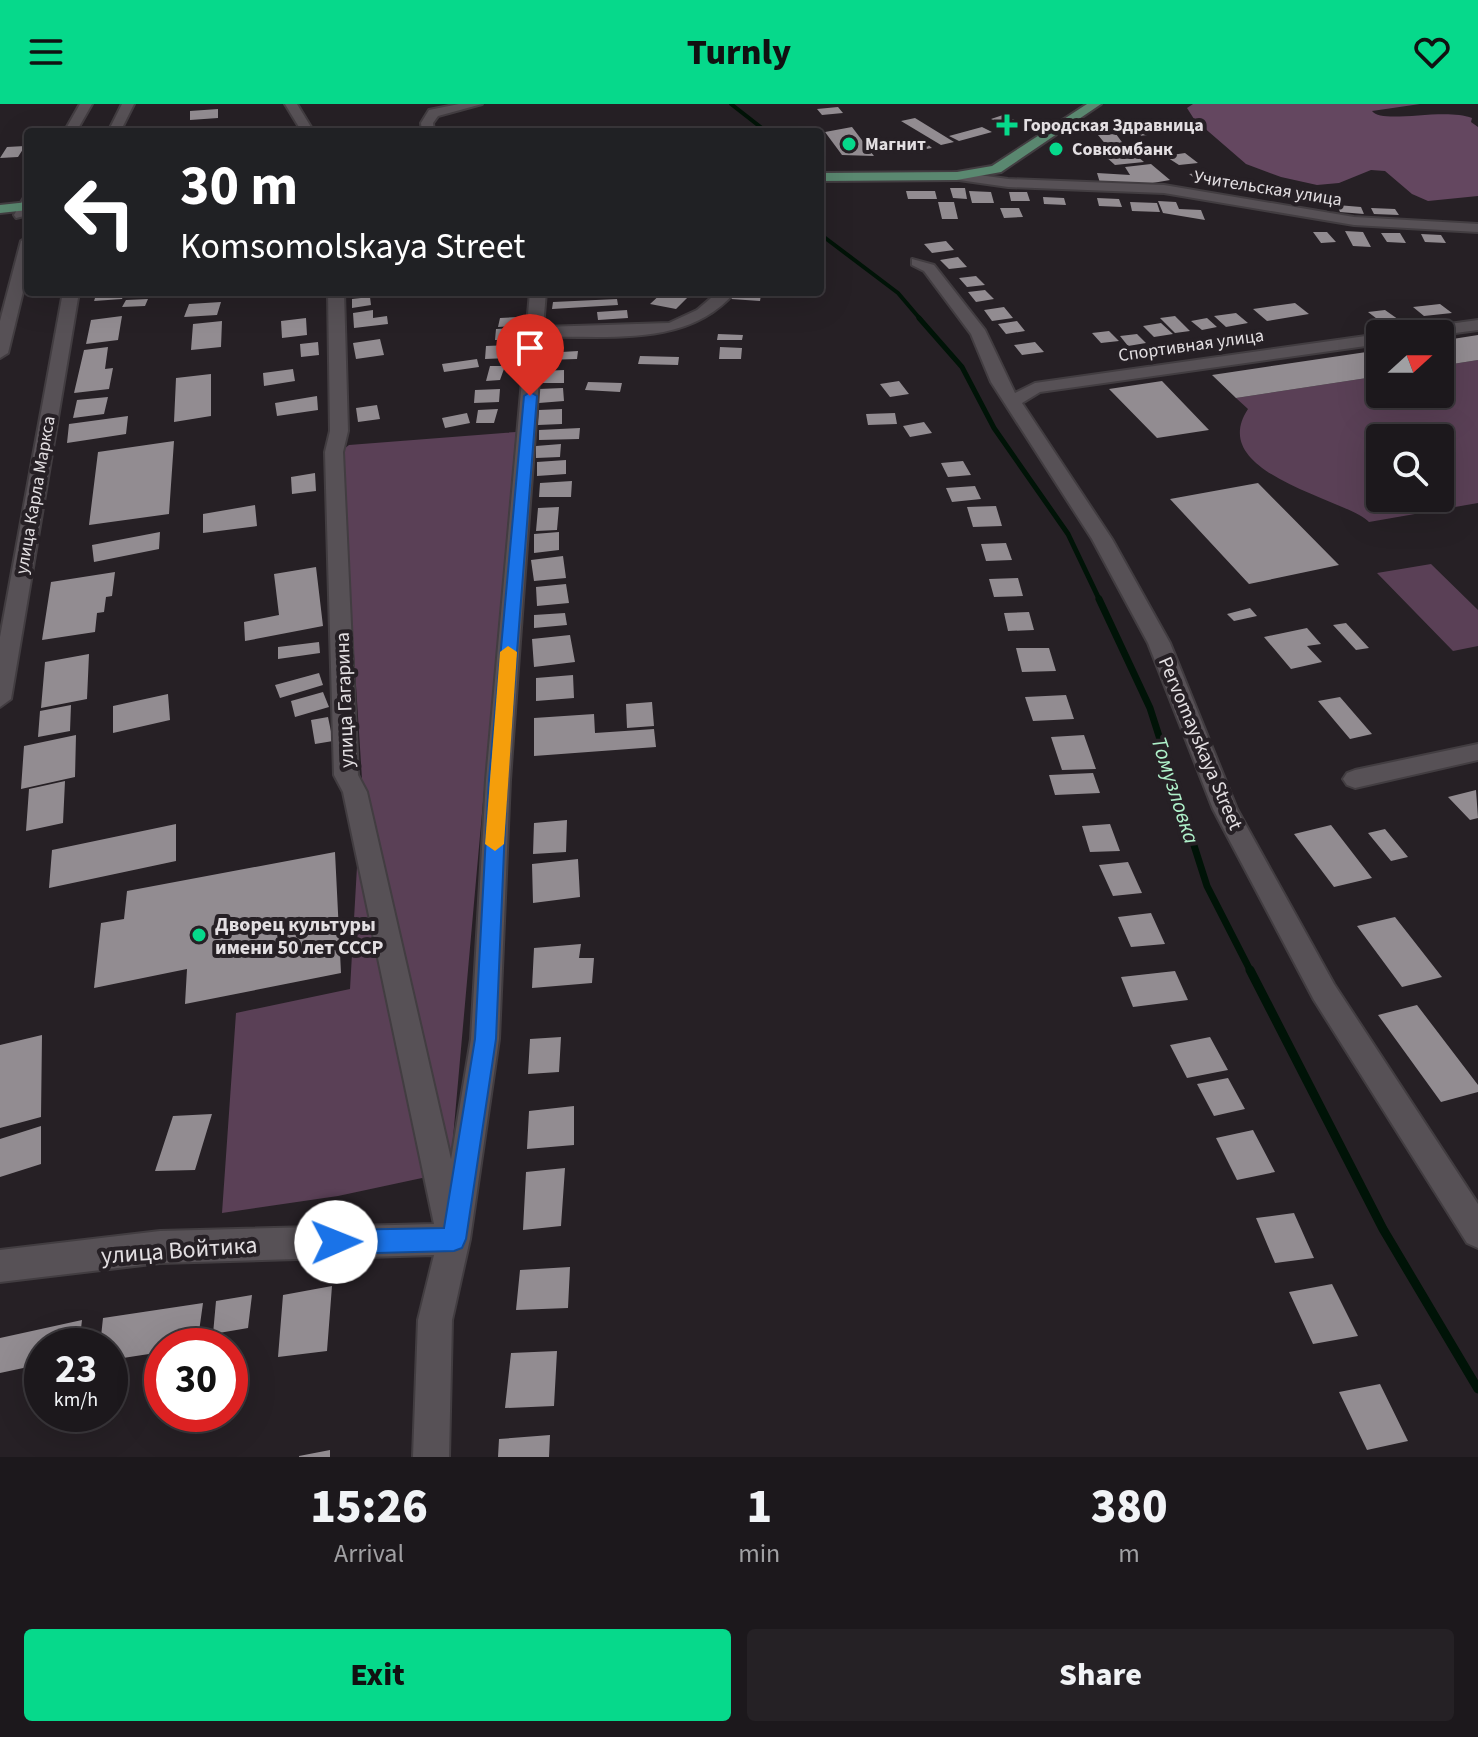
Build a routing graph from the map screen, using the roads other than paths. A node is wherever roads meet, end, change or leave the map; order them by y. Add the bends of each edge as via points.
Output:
1 (86, 104) edge
2 (128, 104) edge
3 (291, 104) edge
4 (476, 104) edge
5 (1095, 104) edge
6 (72, 128) edge
7 (116, 128) edge
8 (306, 128) edge
9 (428, 128) edge
10 (957, 176) junction
11 (824, 177) edge
12 (24, 207) edge
13 (0, 209) edge
14 (1478, 228) edge
15 (24, 257) edge
16 (917, 262) dead end
17 (70, 296) edge
18 (336, 296) edge
19 (538, 296) edge
20 (722, 296) edge
21 (1478, 325) edge
22 (1454, 328) edge
23 (536, 332) junction
24 (1366, 341) edge
25 (0, 353) edge
26 (1011, 402) junction
27 (0, 699) edge
28 (1478, 752) edge
29 (1355, 779) dead end
30 (1474, 1218) edge
31 (454, 1239) junction
32 (0, 1266) edge
33 (431, 1457) edge

1 - 6 street
2 - 7 street
3 - 8 street
4 - 9 street via 433,113
5 - 10 main road via 1012,162
10 - 11 main road
10 - 14 street, Учительская улица via 1164,189 1354,221
12 - 13 main road
15 - 25 street
16 - 26 street, Pervomayskaya Street via 929,268 979,333
17 - 27 street, улица Карла Маркса
18 - 31 street, улица Гагарина via 346,775 355,792
19 - 23 street
20 - 23 street via 672,328
21 - 22 street
23 - 31 street via 498,780 485,1039
24 - 26 street, Спортивная улица via 1035,388
26 - 30 street, Pervomayskaya Street via 1102,539 1159,643 1225,809 1324,992
28 - 29 street
31 - 32 street, улица Войтика via 160,1247
31 - 33 street via 435,1320

